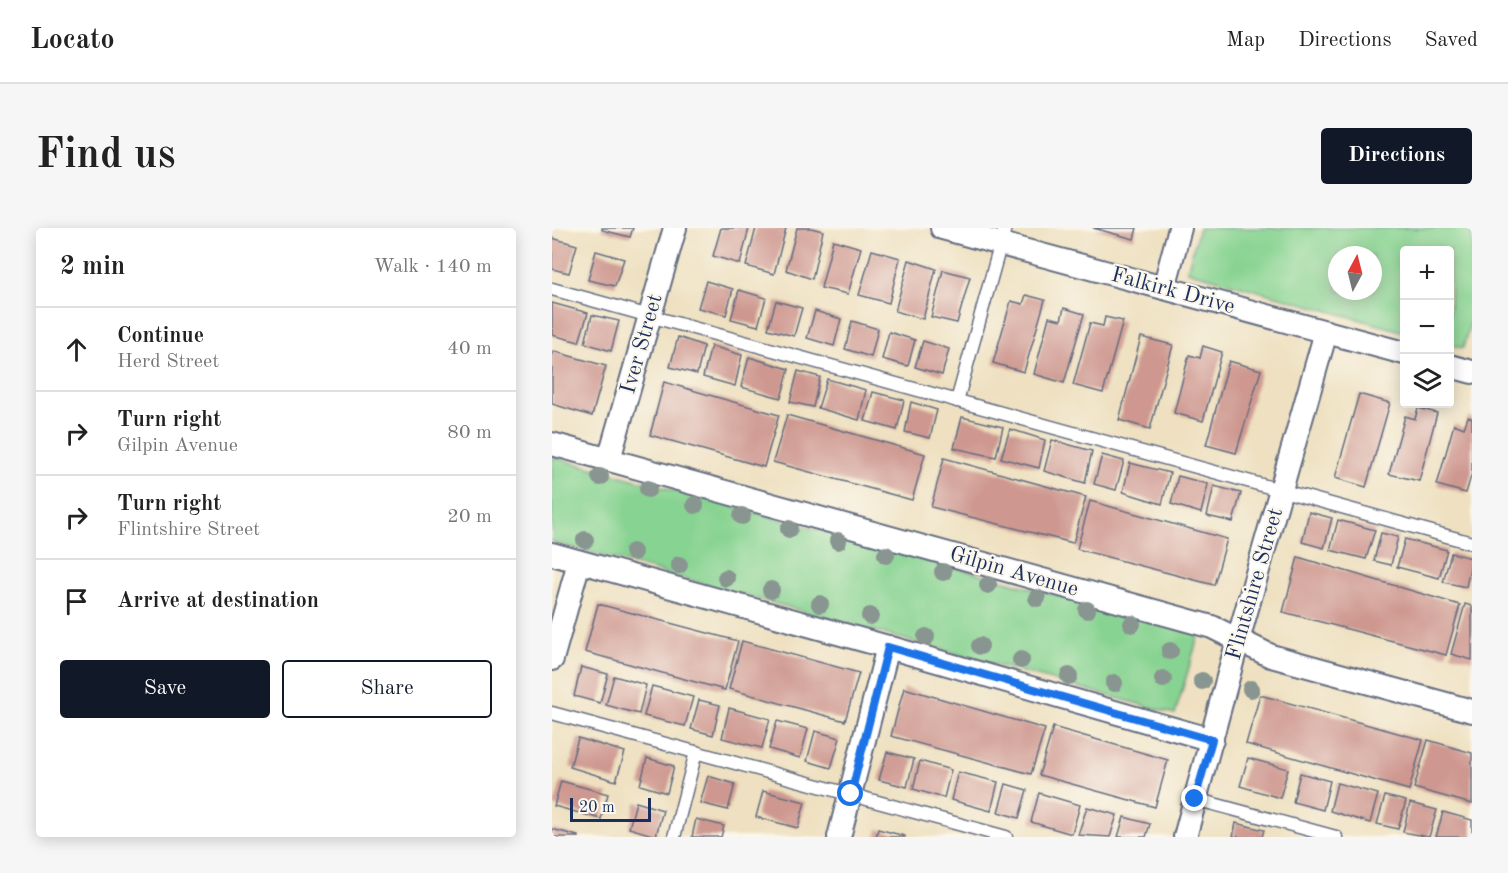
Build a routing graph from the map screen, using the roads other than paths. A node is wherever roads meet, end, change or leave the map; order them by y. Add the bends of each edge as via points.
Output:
1 (675, 228) edge
2 (942, 228) edge
3 (1180, 228) edge
4 (1003, 236) edge
5 (1164, 288) junction
6 (552, 289) edge
7 (650, 316) junction
8 (1326, 332) junction
9 (1400, 352) edge
10 (1454, 367) edge
11 (1472, 372) edge
12 (957, 401) junction
13 (552, 444) edge
14 (609, 459) junction
15 (1281, 491) junction
16 (1472, 543) edge
17 (552, 554) edge
18 (579, 562) junction
19 (1238, 640) junction
20 (888, 647) junction
21 (552, 659) edge
22 (1472, 711) edge
23 (552, 712) edge
24 (1212, 740) junction
25 (696, 752) junction
26 (851, 794) junction
27 (1195, 799) junction
28 (674, 837) edge
29 (839, 837) edge
30 (1006, 837) edge
31 (1185, 837) edge
32 (1336, 837) edge

1 - 7 street, Iver Street
2 - 4 street, Falkirk Drive
3 - 5 street
4 - 5 street, Falkirk Drive
4 - 12 lane
5 - 8 street, Falkirk Drive
6 - 7 lane
7 - 12 lane
7 - 14 street, Iver Street
8 - 9 street, Falkirk Drive
8 - 15 street, Flintshire Street
10 - 11 street
12 - 15 lane
13 - 14 street, Gilpin Avenue
14 - 19 street, Gilpin Avenue via 1212,627
15 - 16 lane
15 - 19 street, Flintshire Street
17 - 18 street
18 - 20 street
18 - 21 street
19 - 22 street, Gilpin Avenue via 1271,656
19 - 24 street, Flintshire Street
20 - 24 street
20 - 26 street
23 - 25 lane
24 - 27 street, Flintshire Street
25 - 26 lane
25 - 28 lane
26 - 29 street
26 - 30 lane
27 - 31 street, Flintshire Street
27 - 32 lane

